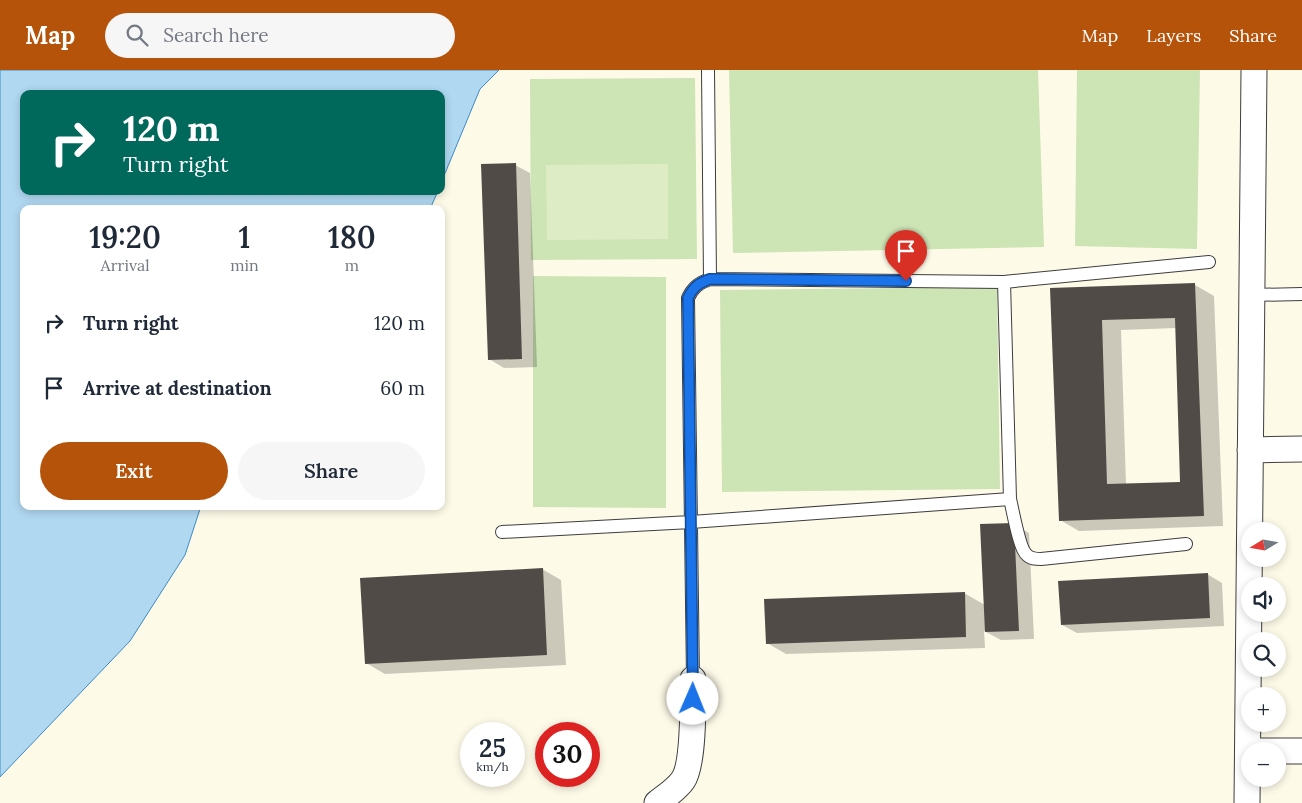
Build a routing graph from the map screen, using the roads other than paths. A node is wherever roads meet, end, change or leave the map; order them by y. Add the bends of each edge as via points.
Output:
1 (708, 70) edge
2 (1254, 70) edge
3 (1209, 262) dead end
4 (710, 279) junction
5 (1004, 282) junction
6 (1302, 294) edge
7 (1251, 295) junction
8 (1302, 449) edge
9 (1250, 450) junction
10 (1010, 499) junction
11 (691, 522) junction
12 (502, 532) dead end
13 (1186, 544) dead end
14 (693, 679) joint
15 (1248, 742) edge
16 (1286, 751) edge
17 (1302, 751) edge
18 (1247, 787) edge
19 (682, 791) edge
20 (657, 803) edge
21 (1247, 803) edge

1 - 4 lane
2 - 7 street
3 - 5 lane
4 - 5 lane
4 - 11 lane via 700,283 688,298
5 - 10 lane
6 - 7 lane
7 - 9 street
8 - 9 street
9 - 15 street
10 - 11 lane
10 - 13 lane via 1022,546 1032,558
11 - 12 lane
11 - 14 lane
14 - 19 street via 692,738
16 - 17 street
18 - 21 street
19 - 20 street via 674,790

